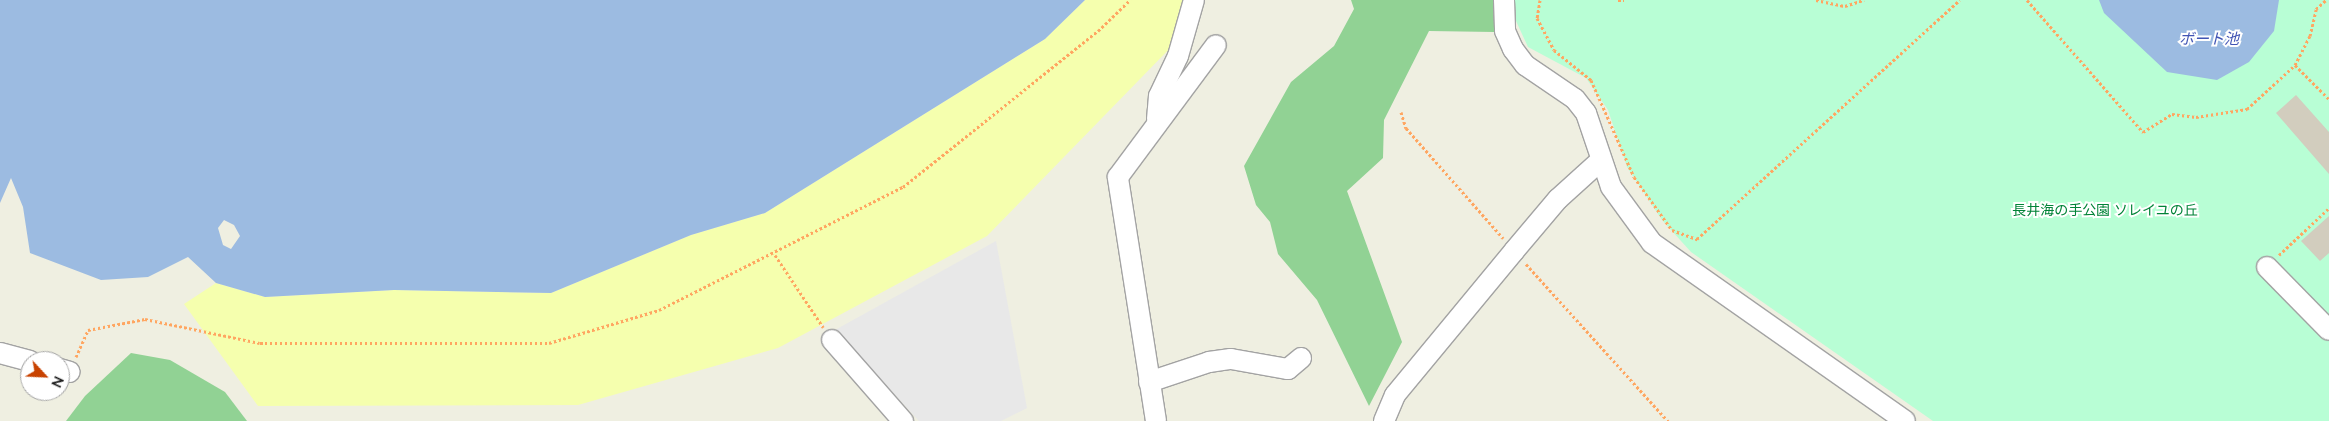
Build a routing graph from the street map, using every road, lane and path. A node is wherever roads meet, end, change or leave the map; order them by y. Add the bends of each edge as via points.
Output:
1 (1130, 0) edge
2 (1194, 0) edge
3 (1504, 0) edge
4 (1540, 0) edge
5 (1618, 0) edge
6 (1624, 0) edge
7 (1816, 0) edge
8 (1864, 0) edge
9 (1960, 0) edge
10 (2027, 0) edge
11 (2326, 0) edge
12 (1216, 45) dead end
13 (2295, 65) junction
14 (2329, 99) edge
15 (1401, 112) dead end
16 (1157, 121) junction
17 (1600, 161) junction
18 (2329, 208) edge
19 (1514, 251) junction
20 (775, 255) junction
21 (2266, 268) joint
22 (2329, 330) edge
23 (832, 340) joint
24 (0, 353) edge
25 (20, 358) edge
26 (1301, 358) dead end
27 (70, 361) edge
28 (1149, 382) junction
29 (903, 421) edge
30 (1156, 421) edge
31 (1384, 421) edge
32 (1668, 421) edge
33 (1905, 421) edge

1 - 20 path via 1098,31 903,187
2 - 16 street via 1178,56 1159,96
3 - 17 street via 1505,31 1513,49 1525,64 1575,99 1586,113
4 - 9 path via 1537,18 1554,50 1591,80 1634,177 1672,230 1697,239
5 - 6 path
7 - 8 path via 1845,6
10 - 13 path via 2143,132 2172,114 2196,117 2247,109
11 - 13 path via 2316,9 2310,36
12 - 16 street
13 - 14 path
15 - 19 path via 1406,128
16 - 28 street via 1118,177
17 - 19 street via 1558,200
17 - 33 street via 1611,187 1652,243
18 - 21 path
19 - 31 street via 1395,395
19 - 32 path
20 - 23 path
20 - 27 path via 659,310 548,343 260,343 145,319 88,330
21 - 22 street
23 - 29 street
24 - 25 street
26 - 28 street via 1288,369 1231,359 1209,362
28 - 30 street

